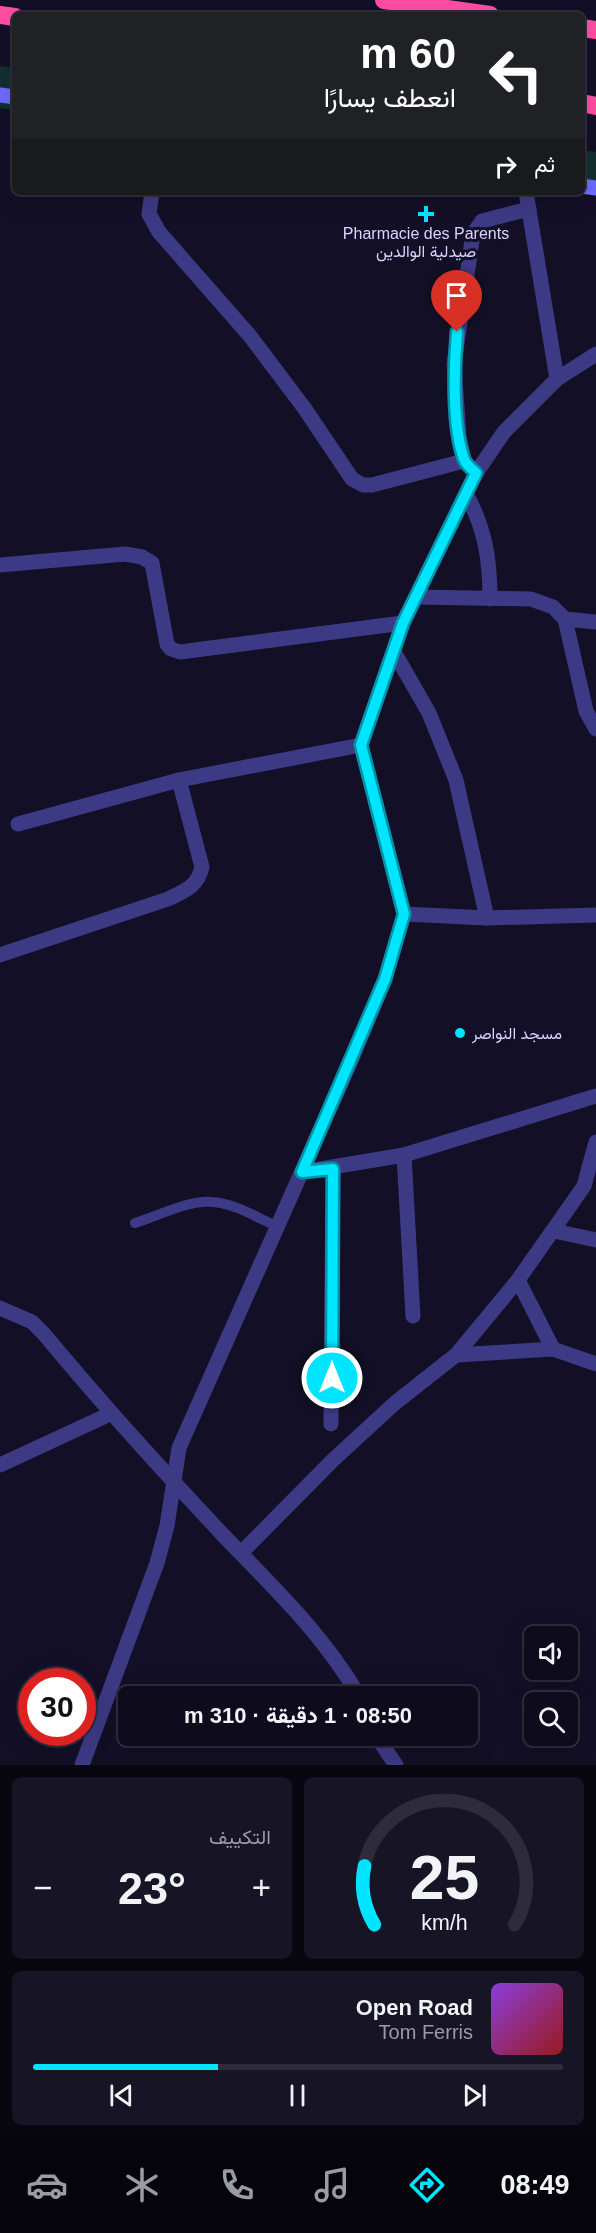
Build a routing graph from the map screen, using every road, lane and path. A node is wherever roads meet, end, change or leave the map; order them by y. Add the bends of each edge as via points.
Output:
1 (384, 0) edge
2 (469, 12) edge
3 (152, 195) edge
4 (527, 195) edge
5 (529, 209) junction
6 (596, 354) edge
7 (557, 380) junction
8 (464, 461) junction
9 (476, 473) junction
10 (466, 494) junction
11 (0, 565) edge
12 (417, 597) junction
13 (490, 599) junction
14 (564, 619) junction
15 (596, 622) edge
16 (403, 623) junction
17 (394, 652) junction
18 (596, 729) edge
19 (361, 745) junction
20 (179, 780) junction
21 (18, 824) dead end
22 (404, 914) junction
23 (596, 915) edge
24 (487, 918) junction
25 (0, 956) edge
26 (596, 1096) edge
27 (596, 1142) edge
28 (404, 1155) junction
29 (333, 1169) junction
30 (302, 1172) junction
31 (135, 1223) dead end
32 (278, 1227) junction
33 (554, 1231) junction
34 (596, 1240) edge
35 (519, 1280) junction
36 (0, 1308) edge
37 (413, 1316) dead end
38 (554, 1349) junction
39 (456, 1355) junction
40 (596, 1364) edge
41 (110, 1414) junction
42 (331, 1424) dead end
43 (0, 1465) edge
44 (173, 1481) junction
45 (241, 1553) junction
46 (353, 1686) edge
47 (383, 1746) edge
48 (82, 1765) edge
49 (396, 1765) edge

1 - 2 highway
3 - 8 street via 149,214 155,227 250,336 352,479 372,485
4 - 5 street
5 - 7 street
5 - 8 street via 482,221 473,234 454,364
6 - 7 street
7 - 9 street via 504,432
8 - 9 street
9 - 10 street
10 - 12 street
10 - 13 street via 486,541
11 - 16 street via 125,554 142,557 152,563 166,644 180,652
12 - 13 street
12 - 16 street
13 - 14 street via 531,599 553,607
14 - 15 street
14 - 18 street via 586,711
16 - 17 street
17 - 19 street
17 - 24 street via 429,713 456,780
19 - 20 street
19 - 22 street
20 - 21 street
20 - 25 street via 202,867 200,878 192,887 168,899
22 - 24 street
22 - 30 street via 385,979
23 - 24 street
26 - 28 street
27 - 33 street via 584,1186
28 - 29 street
28 - 37 street
29 - 30 street
29 - 42 street
30 - 32 street
31 - 32 lane via 211,1201
32 - 44 street via 179,1448
33 - 34 street
33 - 35 street
35 - 38 street
35 - 39 street
36 - 41 street via 32,1322
38 - 39 street
38 - 40 street
39 - 45 street via 395,1403 333,1460
41 - 43 street
41 - 44 street
44 - 45 street
44 - 48 street via 157,1563
45 - 46 street via 307,1621
47 - 49 street

